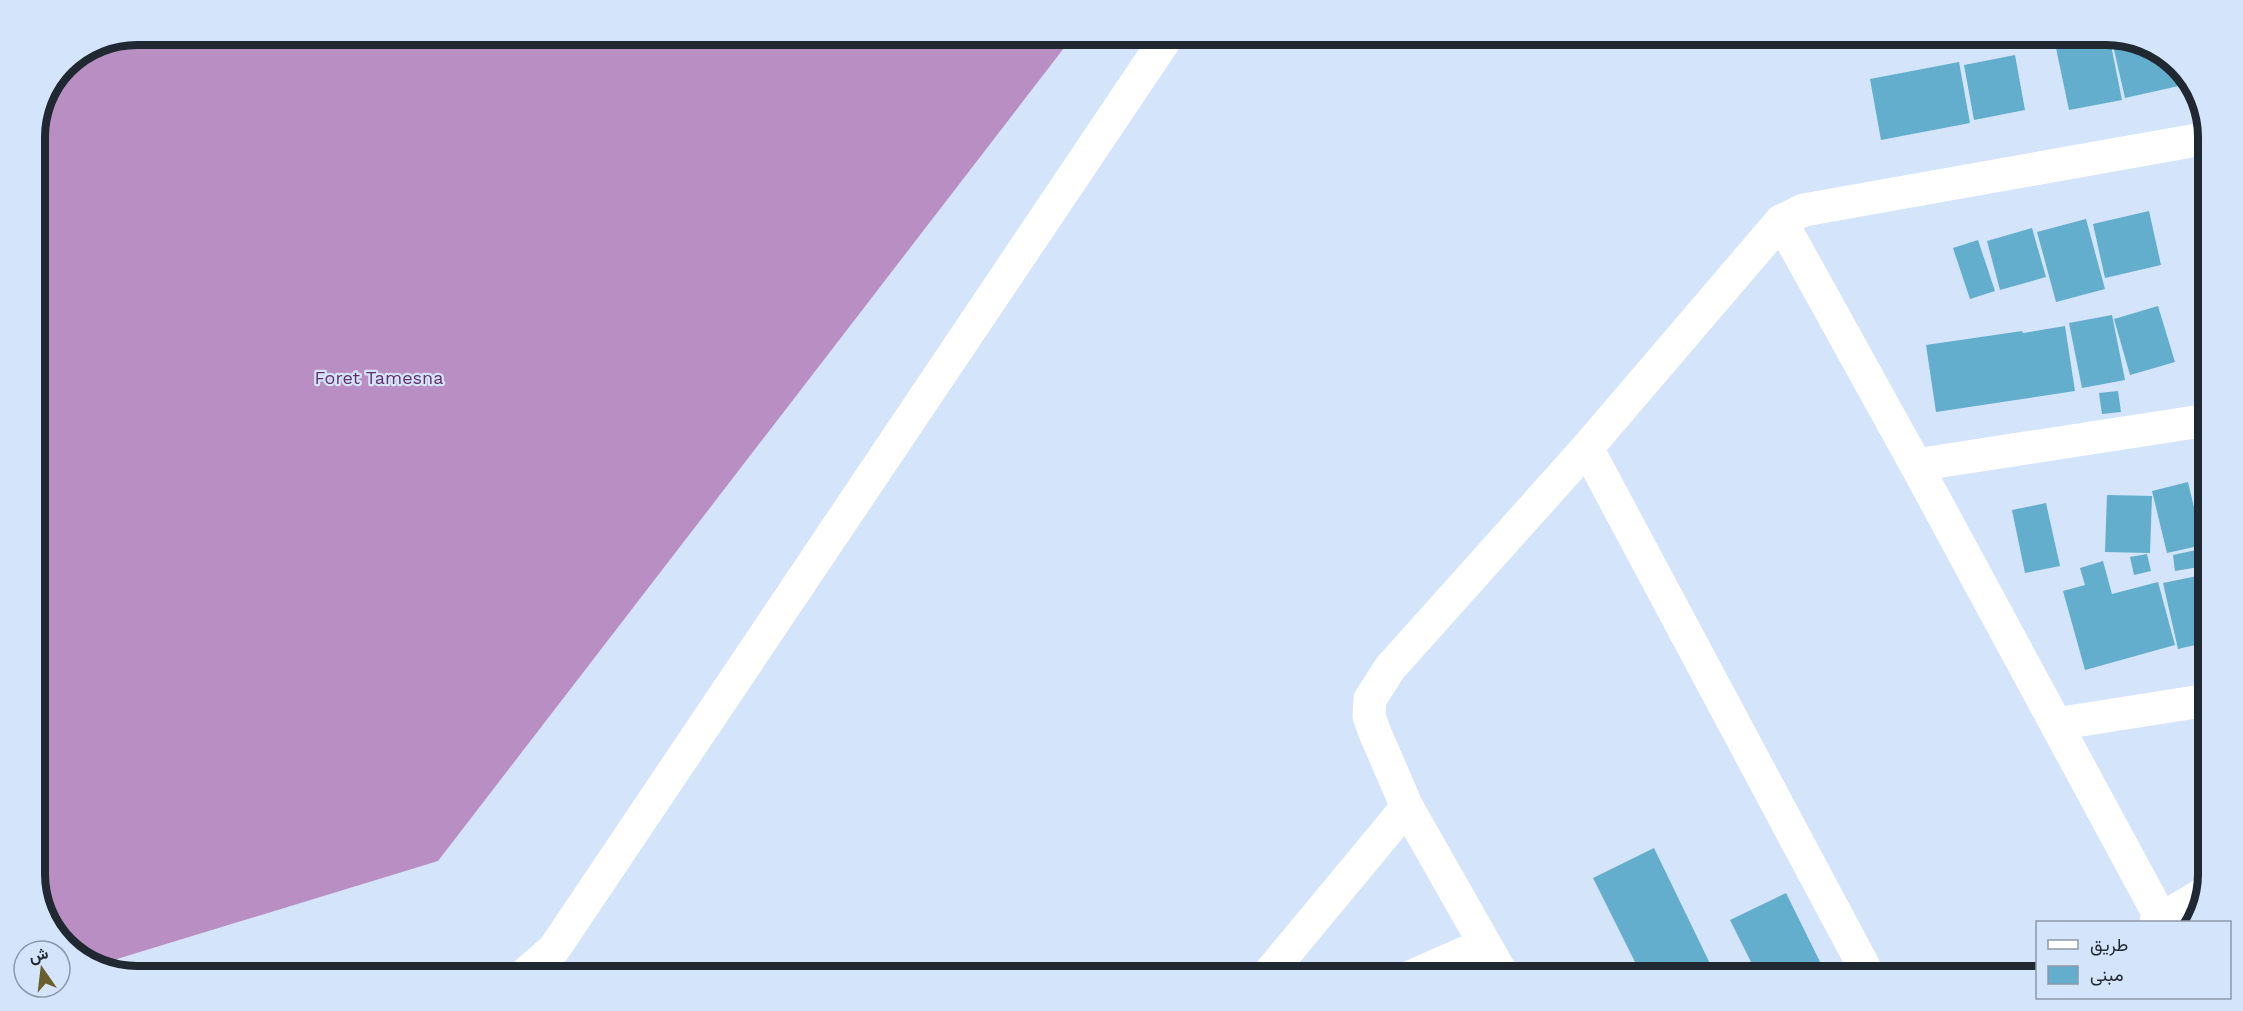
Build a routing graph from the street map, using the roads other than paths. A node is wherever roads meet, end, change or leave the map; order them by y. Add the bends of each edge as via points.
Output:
1 (1162, 45) edge
2 (2198, 140) edge
3 (1781, 221) junction
4 (2198, 422) edge
5 (1587, 448) junction
6 (1916, 465) junction
7 (2198, 702) edge
8 (2056, 724) junction
9 (1407, 807) junction
10 (2194, 900) edge
11 (2159, 921) edge
12 (2162, 921) edge
13 (1485, 944) junction
14 (534, 966) edge
15 (1275, 966) edge
16 (1435, 966) edge
17 (1497, 966) edge
18 (1864, 966) edge

1 - 14 street via 554,949
2 - 3 street via 1804,210
3 - 5 street
3 - 6 street
4 - 6 street
5 - 9 street via 1389,668 1370,699 1375,733
5 - 18 street
6 - 8 street
7 - 8 street
8 - 11 street
9 - 13 street
9 - 15 street
10 - 12 street
13 - 16 street
13 - 17 street

